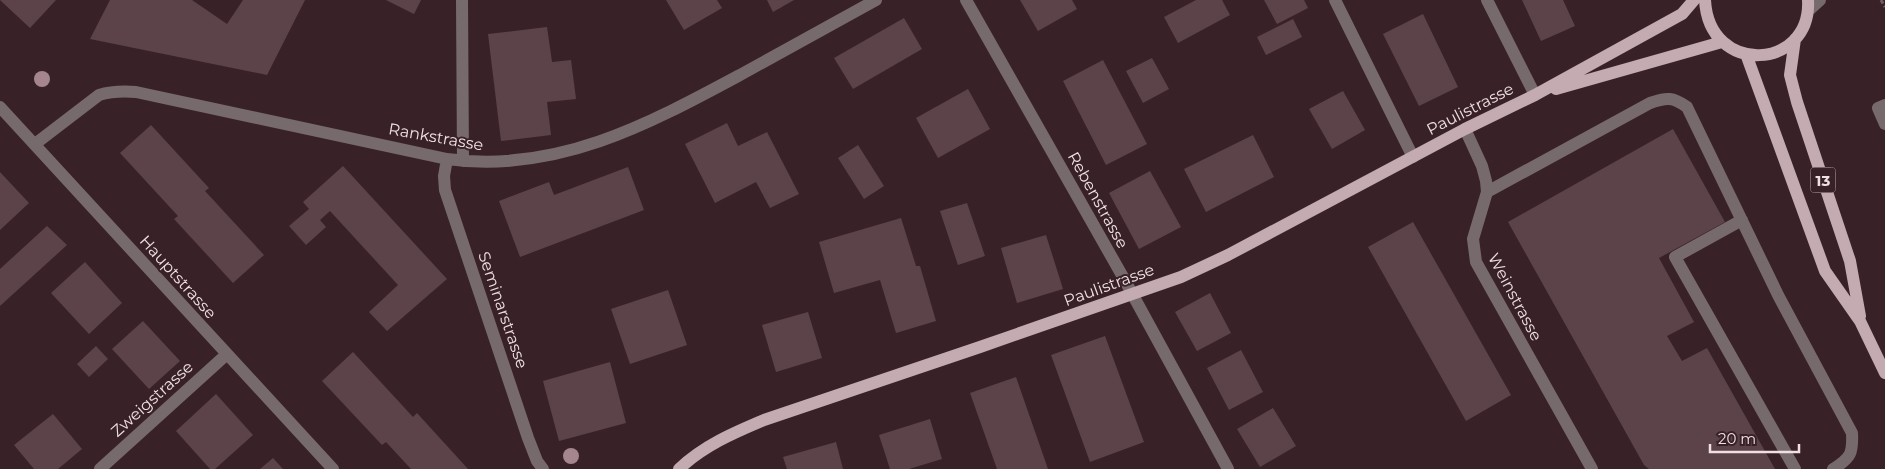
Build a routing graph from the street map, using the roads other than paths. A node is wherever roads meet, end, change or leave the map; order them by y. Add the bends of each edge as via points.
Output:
1 (462, 0) edge
2 (876, 0) edge
3 (966, 0) edge
4 (1335, 0) edge
5 (1487, 0) edge
6 (1694, 0) edge
7 (1705, 0) edge
8 (1820, 0) edge
9 (1808, 6) edge
10 (1795, 39) junction
11 (1722, 42) junction
12 (1746, 54) junction
13 (1535, 95) junction
14 (1885, 105) edge
15 (0, 106) edge
16 (1885, 124) edge
17 (1465, 129) junction
18 (35, 144) junction
19 (1413, 157) junction
20 (447, 159) junction
21 (463, 161) junction
22 (1487, 192) junction
23 (1742, 220) junction
24 (1132, 294) junction
25 (1860, 321) junction
26 (226, 354) junction
27 (1885, 373) edge
28 (100, 469) edge
29 (333, 469) edge
30 (543, 469) edge
31 (679, 469) edge
32 (1228, 469) edge
33 (1592, 469) edge
34 (1795, 469) edge
35 (1834, 469) edge

1 - 21 street
2 - 21 street, Rankstrasse via 629,132 584,148 528,160
3 - 24 street, Rebenstrasse
4 - 19 street
5 - 13 street
6 - 13 main road, Paulistrasse via 1682,14
7 - 11 main road via 1706,16
8 - 9 street
9 - 10 main road via 1804,26
10 - 12 main road via 1773,53
10 - 25 main road, 13 via 1790,75 1850,261
11 - 12 main road
11 - 13 main road, Paulistrasse
12 - 25 main road, 13 via 1825,272
13 - 17 main road, Paulistrasse
14 - 16 street via 1878,108
15 - 18 street, Hauptstrasse
17 - 19 main road, Paulistrasse
17 - 22 street, Weinstrasse via 1482,166
18 - 20 street, Rankstrasse via 99,95 121,91
18 - 26 street, Hauptstrasse
19 - 24 main road, Paulistrasse via 1228,255 1181,277
20 - 21 street, Rankstrasse
20 - 30 street, Seminarstrasse via 445,190 528,438
22 - 23 street via 1650,103 1662,99 1676,100 1687,107
22 - 33 street, Weinstrasse via 1473,239 1476,262
23 - 34 street via 1675,257
23 - 35 street via 1852,433 1853,451
24 - 31 main road, Paulistrasse via 764,420 724,437 690,458
24 - 32 street, Rebenstrasse
25 - 27 main road, 13
26 - 28 street, Zweigstrasse
26 - 29 street, Hauptstrasse

